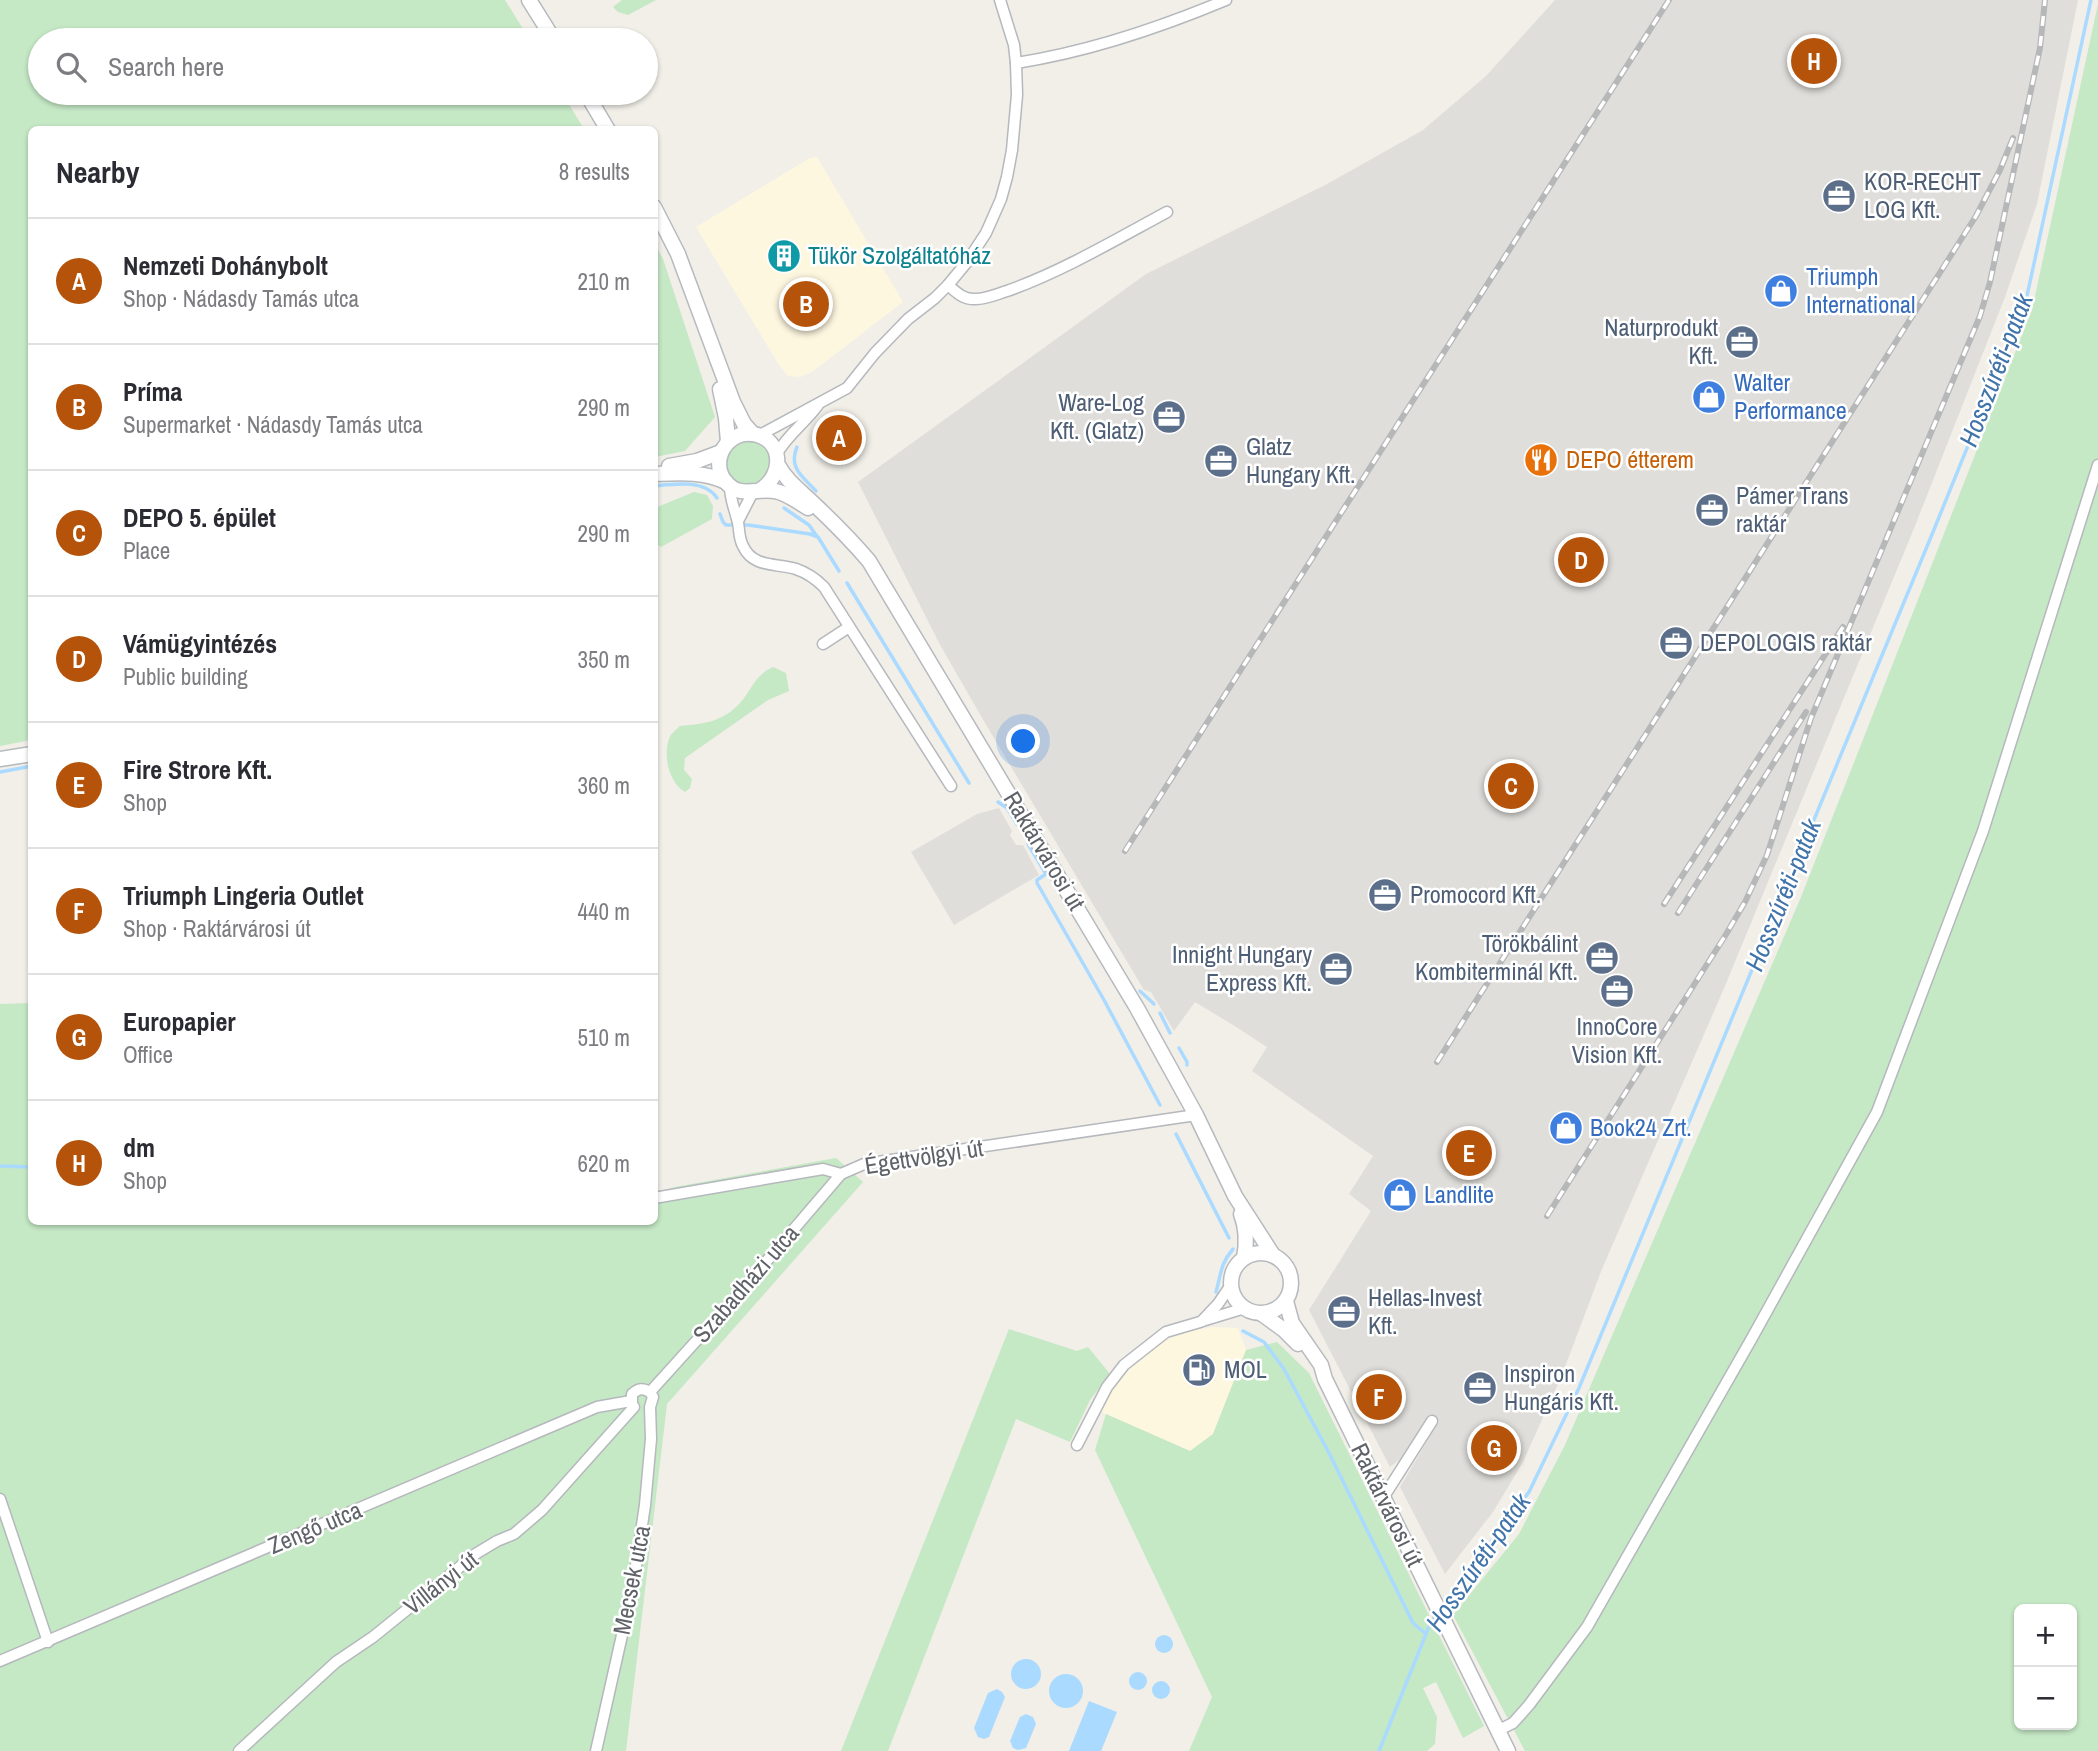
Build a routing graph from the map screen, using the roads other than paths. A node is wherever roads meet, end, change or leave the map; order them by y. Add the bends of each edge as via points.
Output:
1 (529, 0) edge
2 (1000, 0) edge
3 (1226, 0) edge
4 (546, 28) edge
5 (1016, 63) junction
6 (593, 105) edge
7 (606, 126) edge
8 (1167, 212) dead end
9 (658, 215) edge
10 (948, 285) junction
11 (702, 323) junction
12 (818, 405) junction
13 (755, 435) junction
14 (724, 447) junction
15 (777, 460) junction
16 (2098, 466) edge
17 (658, 471) edge
18 (658, 472) edge
19 (728, 484) junction
20 (757, 491) junction
21 (830, 520) junction
22 (738, 521) junction
23 (849, 627) junction
24 (823, 644) dead end
25 (28, 755) edge
26 (0, 759) edge
27 (951, 786) dead end
28 (1196, 1115) junction
29 (841, 1174) junction
30 (1235, 1196) junction
31 (658, 1197) edge
32 (1272, 1255) junction
33 (1244, 1258) junction
34 (1231, 1285) junction
35 (1286, 1301) junction
36 (1245, 1308) junction
37 (1262, 1314) junction
38 (1200, 1322) dead end
39 (1325, 1379) junction
40 (650, 1392) junction
41 (633, 1404) junction
42 (650, 1407) junction
43 (1432, 1421) dead end
44 (1077, 1445) dead end
45 (0, 1499) edge
46 (1383, 1499) junction
47 (48, 1642) junction
48 (0, 1661) edge
49 (1497, 1731) junction
50 (239, 1751) edge
51 (596, 1751) edge
52 (1508, 1751) edge

1 - 4 street
2 - 5 street
3 - 5 street via 1109,42
5 - 10 street via 1012,150 1001,199 980,243
6 - 7 street
8 - 10 street via 1024,285 979,300 967,299
9 - 11 street via 678,254
10 - 12 street via 908,319 847,388
11 - 13 street, Raktárvárosi út via 737,411
11 - 14 street via 724,407
12 - 13 street
12 - 15 street via 788,436
13 - 14 street via 739,435
13 - 15 street, Raktárvárosi út via 769,443
14 - 17 street via 697,461
14 - 19 street via 719,468
15 - 20 street via 774,478
15 - 21 street, Raktárvárosi út via 783,474
16 - 49 street via 1983,831 1877,1112 1587,1627 1529,1706 1513,1723
18 - 19 street, Raktárvárosi út via 712,476
19 - 20 street, Raktárvárosi út via 741,492
19 - 22 street
20 - 21 street, Raktárvárosi út via 784,494
20 - 22 street
21 - 28 street, Raktárvárosi út via 869,561 1090,927
22 - 23 street via 738,534 749,556 809,574 824,587
23 - 24 street
23 - 27 street
25 - 26 street
28 - 29 street, Égettvölgyi út via 864,1164
28 - 30 street, Raktárvárosi út
29 - 31 street, Égettvölgyi út via 823,1169
29 - 40 street, Szabadházi utca
30 - 32 street, Raktárvárosi út
30 - 33 street, Raktárvárosi út via 1246,1230
32 - 33 street
32 - 35 street, Raktárvárosi út via 1282,1261 1291,1277
33 - 34 street, Raktárvárosi út
34 - 36 street
34 - 36 street via 1202,1321
35 - 37 street
35 - 39 street, Raktárvárosi út via 1292,1322 1321,1365
36 - 37 street, Raktárvárosi út
37 - 39 street, Raktárvárosi út via 1284,1330
38 - 44 street via 1166,1332 1124,1365 1107,1387
39 - 46 street, Raktárvárosi út
40 - 41 street via 638,1389 632,1394
40 - 42 street
41 - 42 street via 639,1410
41 - 47 street, Zengő utca via 597,1407
41 - 50 street, Villányi út via 528,1523 477,1553 336,1662
42 - 51 street, Mecsek utca via 645,1504 633,1586
43 - 46 street
45 - 47 street
46 - 49 street, Raktárvárosi út
47 - 48 street, Zengő utca
49 - 52 street, Raktárvárosi út

